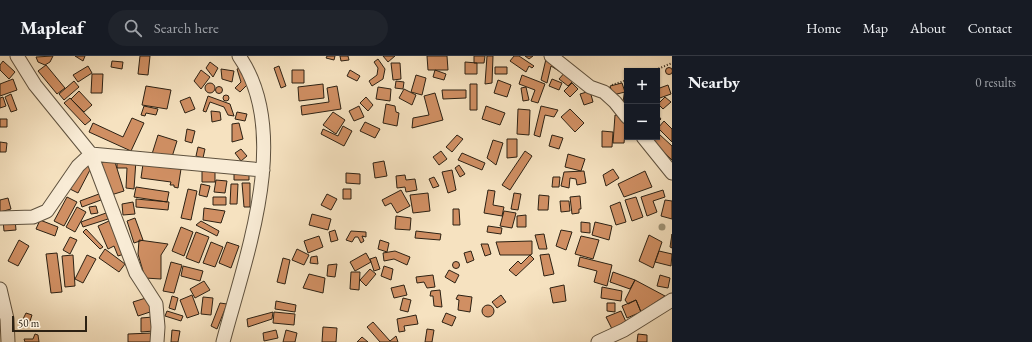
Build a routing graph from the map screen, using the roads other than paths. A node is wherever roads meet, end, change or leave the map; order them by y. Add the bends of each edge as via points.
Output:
1 (17, 56) edge
2 (239, 56) edge
3 (551, 56) edge
4 (624, 113) edge
5 (645, 140) edge
6 (91, 154) junction
7 (262, 170) junction
8 (672, 173) edge
9 (0, 218) edge
10 (0, 289) edge
11 (672, 300) edge
12 (8, 342) edge
13 (157, 342) edge
14 (223, 342) edge
15 (598, 342) edge

1 - 6 street via 35,85
2 - 7 street via 247,68 259,100 264,148
3 - 4 street via 590,87 604,92
5 - 8 street
6 - 7 street
6 - 9 street via 78,166 47,212 33,217
6 - 13 street via 136,274 156,304
7 - 14 street via 259,200
10 - 12 street via 7,320
11 - 15 street via 624,330

